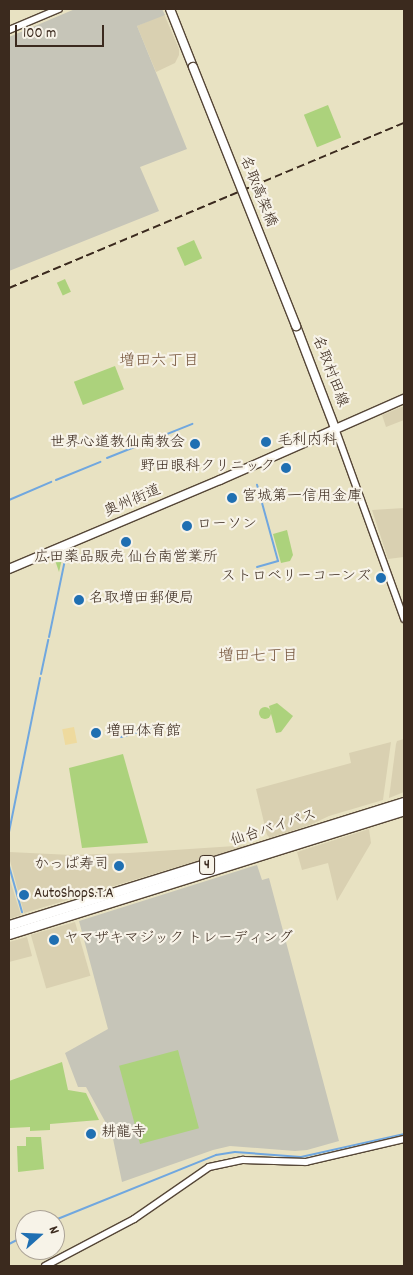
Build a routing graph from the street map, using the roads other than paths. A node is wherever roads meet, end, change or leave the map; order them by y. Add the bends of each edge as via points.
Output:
1 (59, 9) edge
2 (170, 9) edge
3 (9, 30) edge
4 (296, 326) joint
5 (404, 399) edge
6 (336, 428) junction
7 (9, 569) edge
8 (404, 619) edge
9 (404, 802) edge
10 (404, 810) edge
11 (9, 926) edge
12 (9, 934) edge
13 (404, 1139) edge
14 (45, 1266) edge

1 - 3 street
2 - 4 main road, 名取高架橋, bridge
4 - 6 main road, 名取村田線
5 - 6 main road, 奥州街道
6 - 7 main road, 奥州街道
6 - 8 street
9 - 11 highway, 仙台バイパス / 4
10 - 12 highway, 仙台バイパス / 4
13 - 14 street via 306,1162 242,1160 208,1167 134,1219

